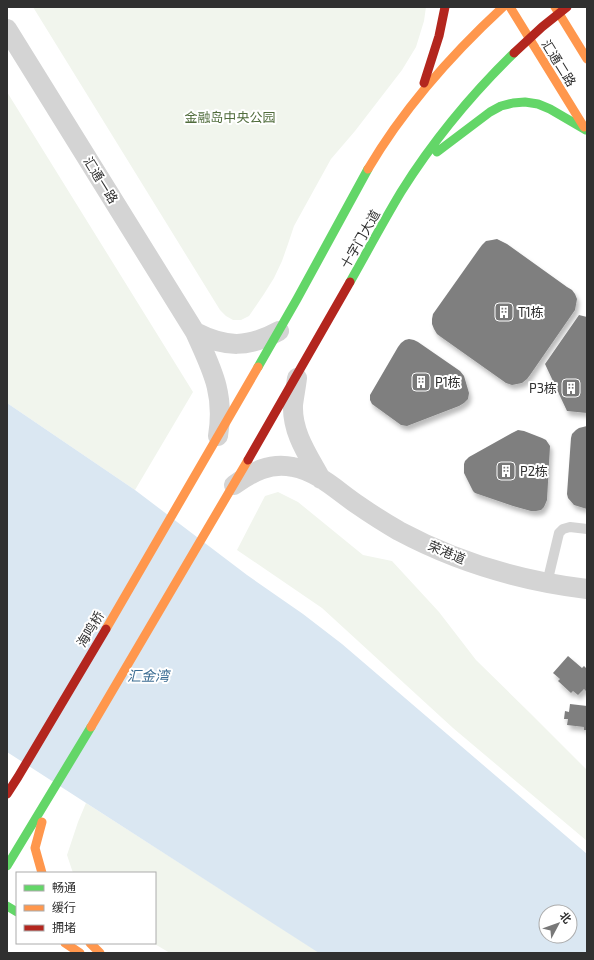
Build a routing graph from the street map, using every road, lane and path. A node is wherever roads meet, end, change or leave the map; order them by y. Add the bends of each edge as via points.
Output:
1 (445, 7) edge
2 (503, 7) edge
3 (510, 7) edge
4 (567, 7) edge
5 (557, 10) edge
6 (7, 29) edge
7 (529, 38) junction
8 (587, 59) edge
9 (420, 93) junction
10 (586, 131) edge
11 (418, 166) junction
12 (278, 331) junction
13 (195, 332) junction
14 (298, 375) junction
15 (218, 437) junction
16 (321, 478) junction
17 (234, 485) junction
18 (185, 495) joint
19 (587, 529) edge
20 (547, 583) junction
21 (587, 589) edge
22 (18, 777) junction
23 (7, 781) edge
24 (7, 794) edge
25 (50, 796) junction
26 (7, 866) edge
27 (42, 872) edge
28 (7, 906) edge
29 (16, 911) edge
30 (66, 944) edge
31 (91, 944) edge
32 (80, 953) edge
33 (100, 953) edge

1 - 9 street via 440,35
2 - 9 street, 十字门大道
3 - 7 street, 汇通二路
4 - 5 street, 十字门大道
5 - 7 street, 十字门大道
5 - 8 street, 汇通二路
6 - 13 street, 汇通一路
7 - 10 street, 汇通二路
7 - 11 street, 十字门大道 via 473,96
9 - 12 street, 十字门大道 via 365,172
10 - 11 street via 550,108 525,102 513,103 490,112
11 - 14 street, 十字门大道
12 - 13 street via 256,342 243,344 212,340
12 - 15 street, 十字门大道
13 - 15 street, 汇通一路 via 216,380 221,408
14 - 16 street via 293,418 301,443
14 - 17 street, 十字门大道
15 - 18 street, 十字门大道
16 - 17 street via 292,466 277,466 261,469
16 - 20 street, 荣港道 via 399,531 444,552 490,569
17 - 25 street, 十字门大道
18 - 22 street, 海鸣桥
19 - 20 lane via 570,527 559,533
20 - 21 street, 荣港道
22 - 23 street
22 - 24 street
25 - 26 street
25 - 27 street via 34,848
28 - 29 street
30 - 32 street
31 - 33 street

